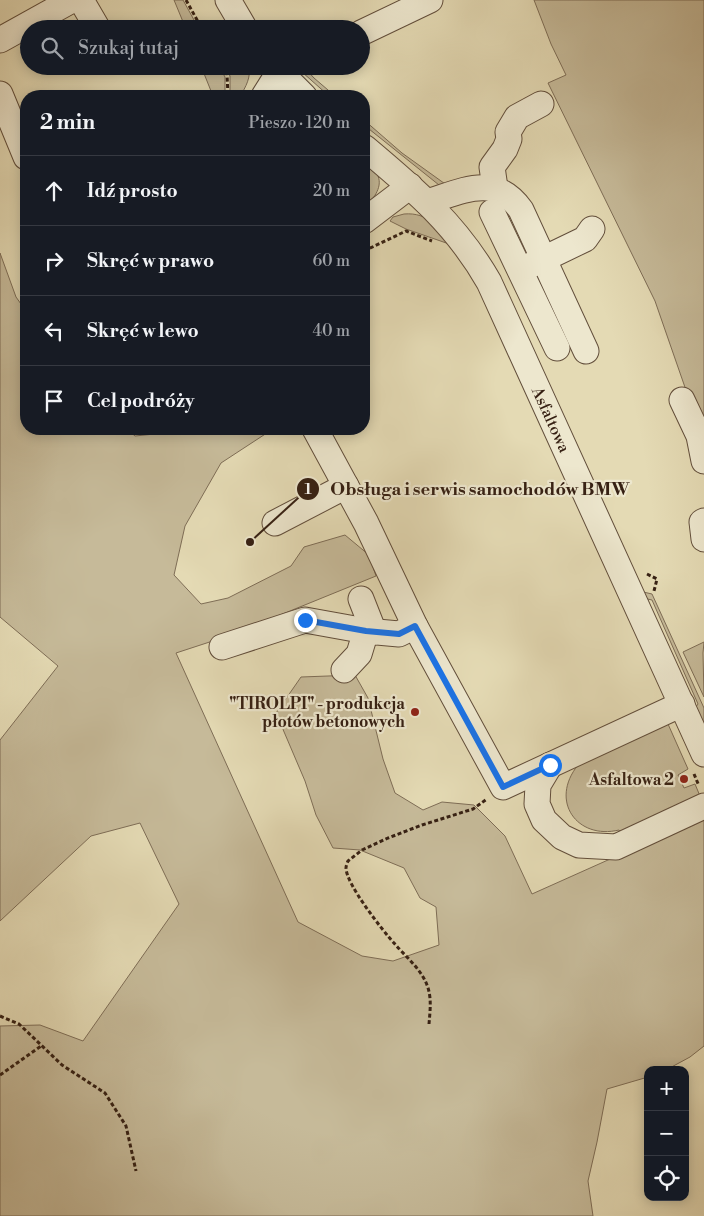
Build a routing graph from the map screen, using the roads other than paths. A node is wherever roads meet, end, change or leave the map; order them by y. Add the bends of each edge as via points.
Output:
1 (72, 0) edge
2 (81, 0) edge
3 (228, 0) edge
4 (430, 0) edge
5 (48, 20) edge
6 (89, 20) edge
7 (240, 20) edge
8 (370, 29) edge
9 (20, 32) edge
10 (0, 40) edge
11 (277, 75) edge
12 (287, 75) edge
13 (268, 90) edge
14 (299, 90) edge
15 (0, 94) edge
16 (541, 104) dead end
17 (20, 142) edge
18 (370, 152) edge
19 (494, 188) junction
20 (419, 194) junction
21 (492, 212) dead end
22 (370, 217) edge
23 (592, 229) dead end
24 (544, 258) junction
25 (520, 270) junction
26 (557, 348) dead end
27 (586, 352) dead end
28 (682, 400) dead end
29 (318, 435) edge
30 (704, 461) edge
31 (346, 486) junction
32 (704, 521) edge
33 (275, 523) dead end
34 (704, 539) edge
35 (361, 599) dead end
36 (415, 626) junction
37 (370, 632) junction
38 (222, 647) dead end
39 (344, 670) dead end
40 (682, 704) junction
41 (704, 754) edge
42 (550, 765) junction
43 (704, 806) edge

1 - 5 street
2 - 6 street
3 - 7 street
4 - 8 street
9 - 10 street
11 - 13 street
12 - 14 street
15 - 17 street
16 - 19 street via 517,117 508,132 505,148 492,167
18 - 20 street, Asfaltowa
19 - 20 street
19 - 24 street via 514,200
20 - 22 street
20 - 40 street, Asfaltowa via 468,250 499,300
21 - 25 street
23 - 24 street via 585,239
24 - 25 street
24 - 27 street
25 - 26 street
28 - 30 street via 699,436
29 - 31 street
31 - 33 street
31 - 36 street
32 - 34 street
35 - 37 street
36 - 37 street via 399,634
36 - 42 street via 503,787
37 - 38 street via 305,620
37 - 39 street via 359,654
40 - 41 street, Asfaltowa
40 - 42 street
42 - 43 street via 538,785 537,804 544,820 562,837 578,845 616,847

